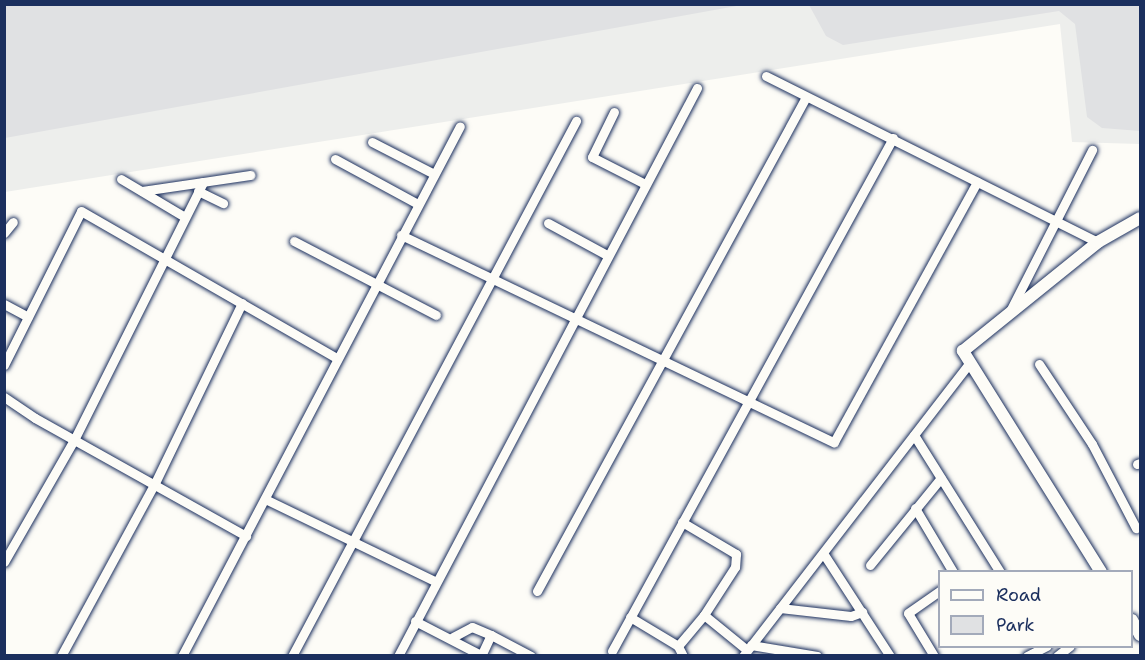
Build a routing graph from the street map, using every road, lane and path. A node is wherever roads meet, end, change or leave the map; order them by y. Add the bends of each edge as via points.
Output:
1 (766, 76) dead end
2 (697, 88) dead end
3 (806, 97) junction
4 (614, 112) dead end
5 (576, 121) dead end
6 (460, 126) dead end
7 (892, 138) junction
8 (372, 142) dead end
9 (1092, 150) dead end
10 (335, 159) dead end
11 (434, 174) junction
12 (250, 175) dead end
13 (121, 179) dead end
14 (976, 182) junction
15 (645, 184) junction
16 (201, 187) junction
17 (142, 191) junction
18 (223, 203) dead end
19 (418, 204) junction
20 (185, 217) junction
21 (1140, 218) edge
22 (1055, 221) junction
23 (13, 222) dead end
24 (548, 223) dead end
25 (4, 233) edge
26 (401, 235) junction
27 (294, 241) dead end
28 (1098, 242) junction
29 (607, 255) junction
30 (163, 256) junction
31 (490, 278) junction
32 (374, 284) junction
33 (242, 303) junction
34 (4, 304) edge
35 (1008, 314) junction
36 (436, 315) dead end
37 (28, 317) junction
38 (573, 317) junction
39 (335, 357) junction
40 (662, 360) junction
41 (970, 362) junction
42 (1039, 364) dead end
43 (4, 365) edge
44 (4, 397) edge
45 (748, 400) junction
46 (914, 435) junction
47 (74, 440) junction
48 (941, 478) junction
49 (154, 485) junction
50 (265, 499) junction
51 (915, 508) junction
52 (682, 522) junction
53 (1139, 530) edge
54 (246, 536) junction
55 (352, 541) junction
56 (822, 553) junction
57 (4, 562) edge
58 (870, 565) dead end
59 (952, 570) edge
60 (999, 570) edge
61 (1100, 570) edge
62 (435, 581) junction
63 (537, 591) dead end
64 (938, 592) edge
65 (780, 608) junction
66 (862, 612) junction
67 (704, 615) junction
68 (630, 617) junction
69 (415, 621) junction
70 (491, 635) junction
71 (453, 637) junction
72 (678, 646) junction
73 (1043, 648) edge
74 (747, 650) edge
75 (612, 651) dead end
76 (61, 656) edge
77 (182, 656) edge
78 (292, 656) edge
79 (398, 656) edge
80 (481, 656) edge
81 (531, 656) edge
82 (683, 656) edge
83 (817, 656) edge
84 (890, 656) edge
85 (934, 656) edge
86 (1027, 656) edge

1 - 3 street
2 - 15 street
3 - 7 street
3 - 40 street
4 - 15 street via 592,157
5 - 31 street
6 - 11 street
7 - 14 street
7 - 45 street
8 - 11 street
9 - 22 street
10 - 19 street
11 - 19 street
12 - 16 street
13 - 17 street
14 - 22 street
14 - 45 street via 836,440
15 - 29 street
16 - 17 street
16 - 18 street
16 - 20 street
17 - 20 street
19 - 26 street
20 - 30 street
21 - 28 street
22 - 28 street
22 - 35 street
23 - 25 street
24 - 29 street
26 - 31 street
26 - 32 street
27 - 32 street
28 - 35 street
29 - 38 street
30 - 33 street
30 - 37 street via 81,211
30 - 47 street
31 - 38 street
31 - 55 street
32 - 36 street
32 - 39 street
33 - 39 street
33 - 49 street
34 - 37 street
35 - 41 street via 963,351
37 - 43 street
38 - 40 street
38 - 62 street
39 - 50 street
40 - 45 street
40 - 63 street
41 - 46 street
41 - 61 street
42 - 53 street via 1092,444
44 - 47 street
45 - 52 street
46 - 48 street
46 - 56 street
47 - 49 street
47 - 57 street
48 - 51 street
48 - 60 street
49 - 54 street
49 - 76 street
50 - 54 street
50 - 55 street
51 - 58 street
51 - 59 street
52 - 67 street via 736,554 735,567
52 - 68 street
54 - 77 street
55 - 62 street
55 - 78 street
56 - 65 street
56 - 66 street
62 - 69 street
64 - 85 street via 908,613
65 - 66 street via 851,616
65 - 74 street
66 - 84 street
67 - 72 street
67 - 74 street
68 - 72 street
68 - 75 street
69 - 71 street
69 - 79 street
70 - 71 street via 472,627
70 - 80 street
70 - 81 street
71 - 80 street
72 - 82 street
73 - 86 street
74 - 83 street

